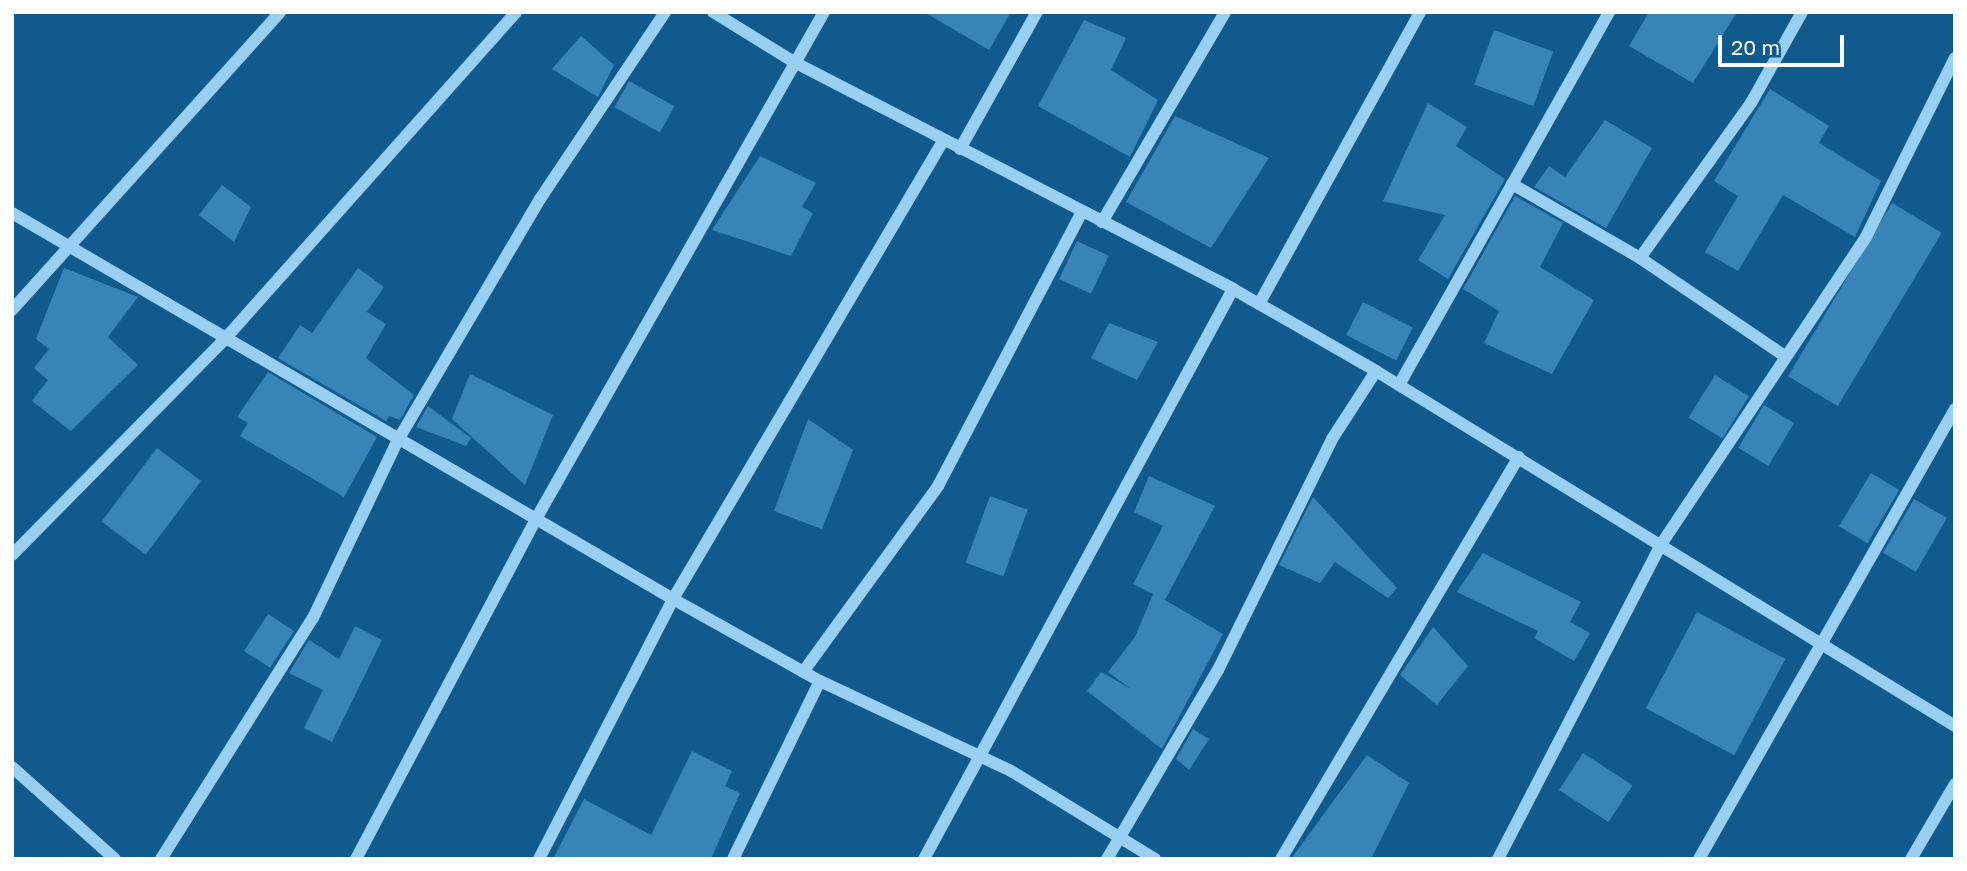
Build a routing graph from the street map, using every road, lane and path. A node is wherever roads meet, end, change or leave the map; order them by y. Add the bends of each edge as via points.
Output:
1 (280, 12) edge
2 (516, 12) edge
3 (665, 12) edge
4 (713, 12) edge
5 (824, 12) edge
6 (1037, 12) edge
7 (1225, 12) edge
8 (1420, 12) edge
9 (1609, 12) edge
10 (1802, 12) edge
11 (1955, 58) edge
12 (794, 62) junction
13 (943, 141) junction
14 (960, 149) junction
15 (1512, 184) junction
16 (1082, 212) junction
17 (12, 213) edge
18 (1102, 222) junction
19 (67, 249) junction
20 (1640, 258) junction
21 (1233, 289) junction
22 (1259, 304) junction
23 (12, 310) edge
24 (224, 340) junction
25 (1783, 355) junction
26 (1376, 371) junction
27 (1399, 385) junction
28 (1955, 409) edge
29 (398, 440) junction
30 (1519, 457) junction
31 (536, 519) junction
32 (1660, 546) junction
33 (12, 555) edge
34 (673, 599) junction
35 (1822, 645) junction
36 (803, 672) junction
37 (820, 681) junction
38 (1955, 726) edge
39 (982, 758) junction
40 (12, 767) edge
41 (1955, 784) edge
42 (1119, 837) junction
43 (115, 859) edge
44 (161, 859) edge
45 (356, 859) edge
46 (539, 859) edge
47 (733, 859) edge
48 (924, 859) edge
49 (1107, 859) edge
50 (1155, 859) edge
51 (1281, 859) edge
52 (1498, 859) edge
53 (1699, 859) edge
54 (1911, 859) edge

1 - 19 street
2 - 24 street
3 - 29 street via 540,199
4 - 12 street
5 - 12 street
6 - 14 street
7 - 18 street
8 - 22 street
9 - 15 street
10 - 20 street via 1752,103
11 - 25 street via 1866,237
12 - 13 street
12 - 31 street
13 - 14 street
13 - 34 street
14 - 16 street
15 - 20 street
15 - 27 street
16 - 18 street
16 - 36 street via 938,486
17 - 19 street
18 - 21 street
19 - 23 street
19 - 24 street
20 - 25 street
21 - 22 street
21 - 39 street
22 - 26 street
24 - 29 street
24 - 33 street
25 - 32 street
26 - 27 street
26 - 42 street via 1332,439 1218,670
27 - 30 street
28 - 35 street
29 - 31 street
29 - 44 street via 313,618
30 - 32 street
30 - 51 street
31 - 34 street
31 - 45 street
32 - 35 street
32 - 52 street
34 - 36 street
34 - 46 street
35 - 38 street
35 - 53 street
36 - 37 street
37 - 39 street
37 - 47 street
39 - 42 street
39 - 48 street
40 - 43 street
41 - 54 street
42 - 49 street
42 - 50 street

